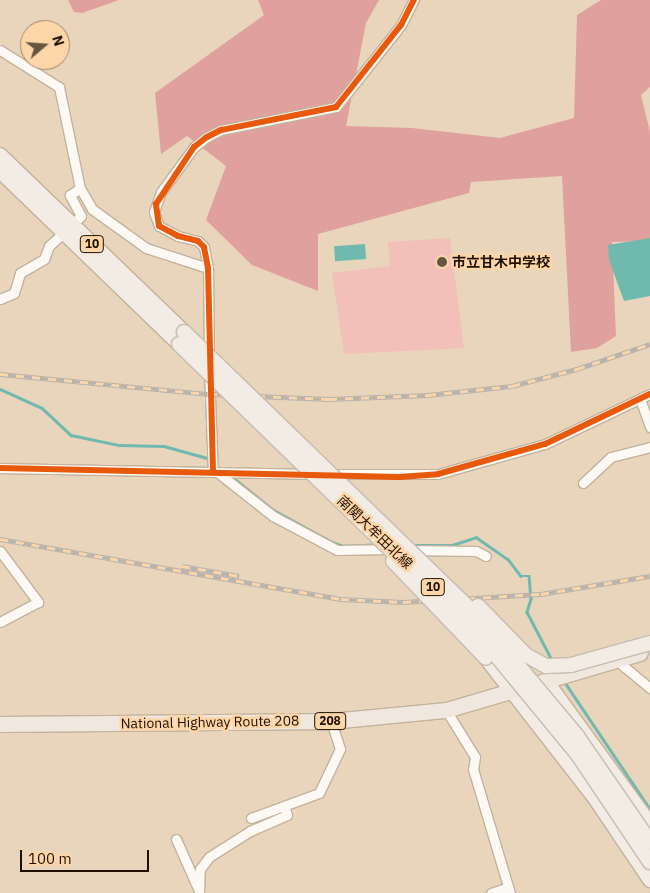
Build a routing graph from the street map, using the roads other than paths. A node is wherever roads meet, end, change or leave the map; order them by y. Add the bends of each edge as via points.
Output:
1 (414, 0) edge
2 (0, 50) edge
3 (0, 155) edge
4 (0, 171) edge
5 (80, 188) junction
6 (69, 229) junction
7 (208, 268) junction
8 (0, 299) edge
9 (182, 338) junction
10 (650, 394) edge
11 (640, 399) junction
12 (650, 427) edge
13 (650, 447) edge
14 (0, 468) edge
15 (215, 472) junction
16 (583, 483) dead end
17 (336, 494) junction
18 (375, 518) junction
19 (0, 551) edge
20 (486, 556) dead end
21 (0, 622) edge
22 (650, 643) edge
23 (650, 649) edge
24 (616, 660) junction
25 (546, 682) junction
26 (650, 688) edge
27 (515, 692) junction
28 (446, 710) junction
29 (331, 721) junction
30 (0, 724) edge
31 (284, 806) junction
32 (251, 818) dead end
33 (650, 824) edge
34 (176, 839) dead end
35 (650, 842) edge
36 (650, 862) edge
37 (650, 880) edge
38 (509, 890) edge
39 (199, 892) edge
40 (491, 893) edge

1 - 7 street via 402,26 336,108 221,130 194,147 161,192 155,220 167,232 198,241 204,247
2 - 5 street via 59,87
3 - 6 main road, 南関大牟田北線 / 10
4 - 6 main road, 南関大牟田北線 / 10
5 - 6 street via 70,195 81,216
5 - 7 street via 92,209 146,248
6 - 8 street via 49,246 44,259 20,273 14,292
6 - 9 main road, 南関大牟田北線 / 10
7 - 15 street
9 - 17 main road, 南関大牟田北線 / 10, bridge
9 - 18 main road, 南関大牟田北線 / 10, bridge
10 - 11 street
11 - 12 street
11 - 15 street via 545,444 438,474
13 - 16 street via 611,457
14 - 15 street
15 - 20 street via 273,516 337,550 476,551
17 - 27 main road, bridge via 351,517
17 - 36 main road, 南関大牟田北線 / 10, bridge via 433,587 534,697
18 - 22 main road, bridge via 452,581 526,654 546,666 571,665
18 - 35 main road, 南関大牟田北線 / 10, bridge via 510,654 577,736
19 - 21 street via 38,602
23 - 24 highway, National Highway Route 208 / 208
24 - 25 highway, National Highway Route 208 / 208
24 - 26 street
25 - 27 highway, National Highway Route 208 / 208
25 - 33 main road
27 - 28 highway, National Highway Route 208 / 208
27 - 37 main road
28 - 29 highway, National Highway Route 208 / 208
28 - 38 street via 475,756 473,769
29 - 30 highway, National Highway Route 208 / 208
29 - 31 street via 340,749 319,793
31 - 32 street
31 - 39 street via 287,815 250,831 209,857 200,869
34 - 39 street
38 - 40 street

